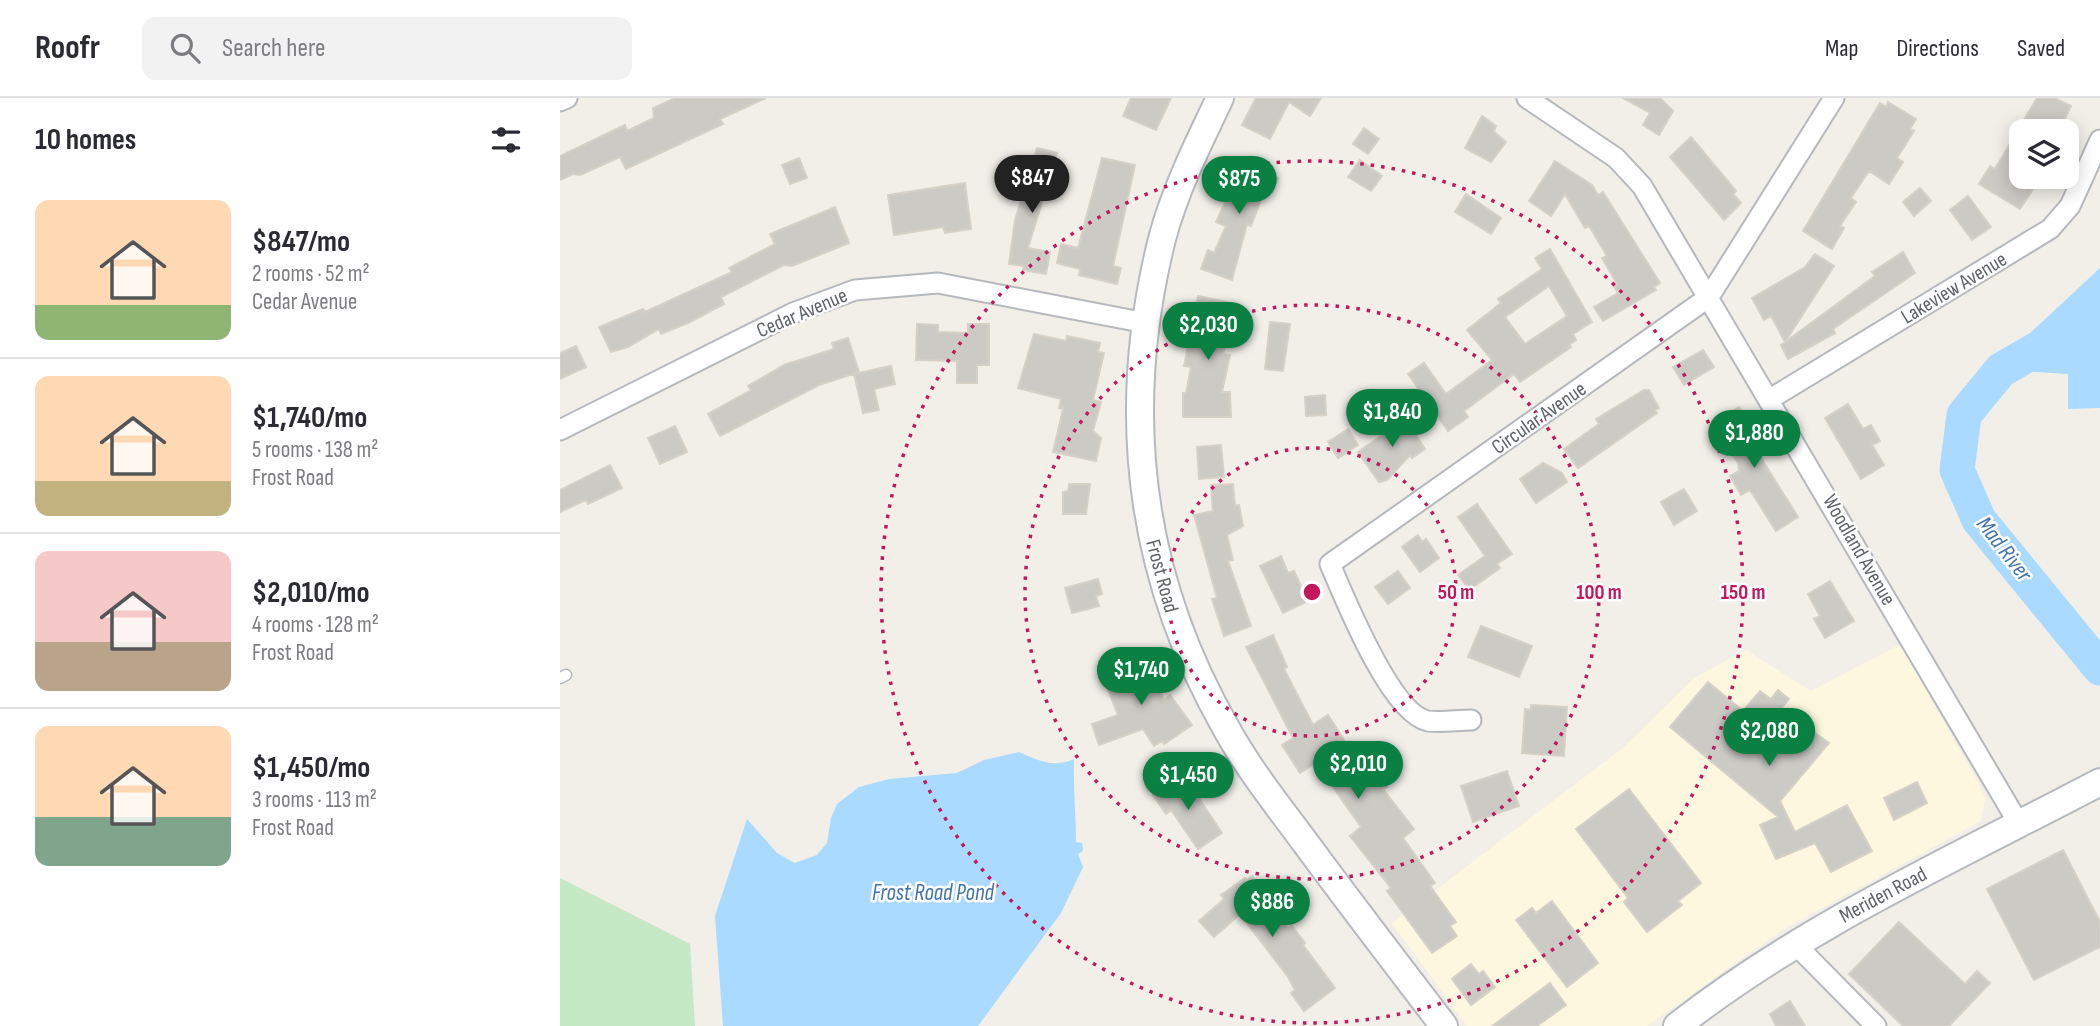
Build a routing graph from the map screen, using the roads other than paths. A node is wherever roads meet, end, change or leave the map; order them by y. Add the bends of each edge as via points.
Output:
1 (567, 98) edge
2 (1220, 98) edge
3 (1834, 98) edge
4 (1530, 99) edge
5 (560, 101) edge
6 (2100, 140) edge
7 (1709, 298) junction
8 (1146, 323) junction
9 (1770, 399) junction
10 (560, 430) edge
11 (1471, 720) dead end
12 (2100, 782) edge
13 (2019, 824) junction
14 (1795, 944) junction
15 (1444, 1026) edge
16 (1677, 1026) edge
17 (1876, 1026) edge

1 - 5 street
2 - 8 main road, Frost Road via 1173,206
3 - 7 street, Circular Avenue
4 - 7 street, Woodland Avenue via 1616,158 1642,186
6 - 9 street, Lakeview Avenue via 2070,206 2050,229
7 - 9 street, Woodland Avenue
7 - 11 street, Circular Avenue via 1330,564 1356,624 1399,702 1426,721
8 - 10 street, Cedar Avenue via 938,284 855,290 793,313
8 - 15 main road, Frost Road via 1138,413 1142,480 1158,571 1181,640 1258,779
9 - 13 street, Woodland Avenue
12 - 13 main road, Meriden Road
13 - 14 main road, Meriden Road
14 - 16 main road, Meriden Road
14 - 17 street

